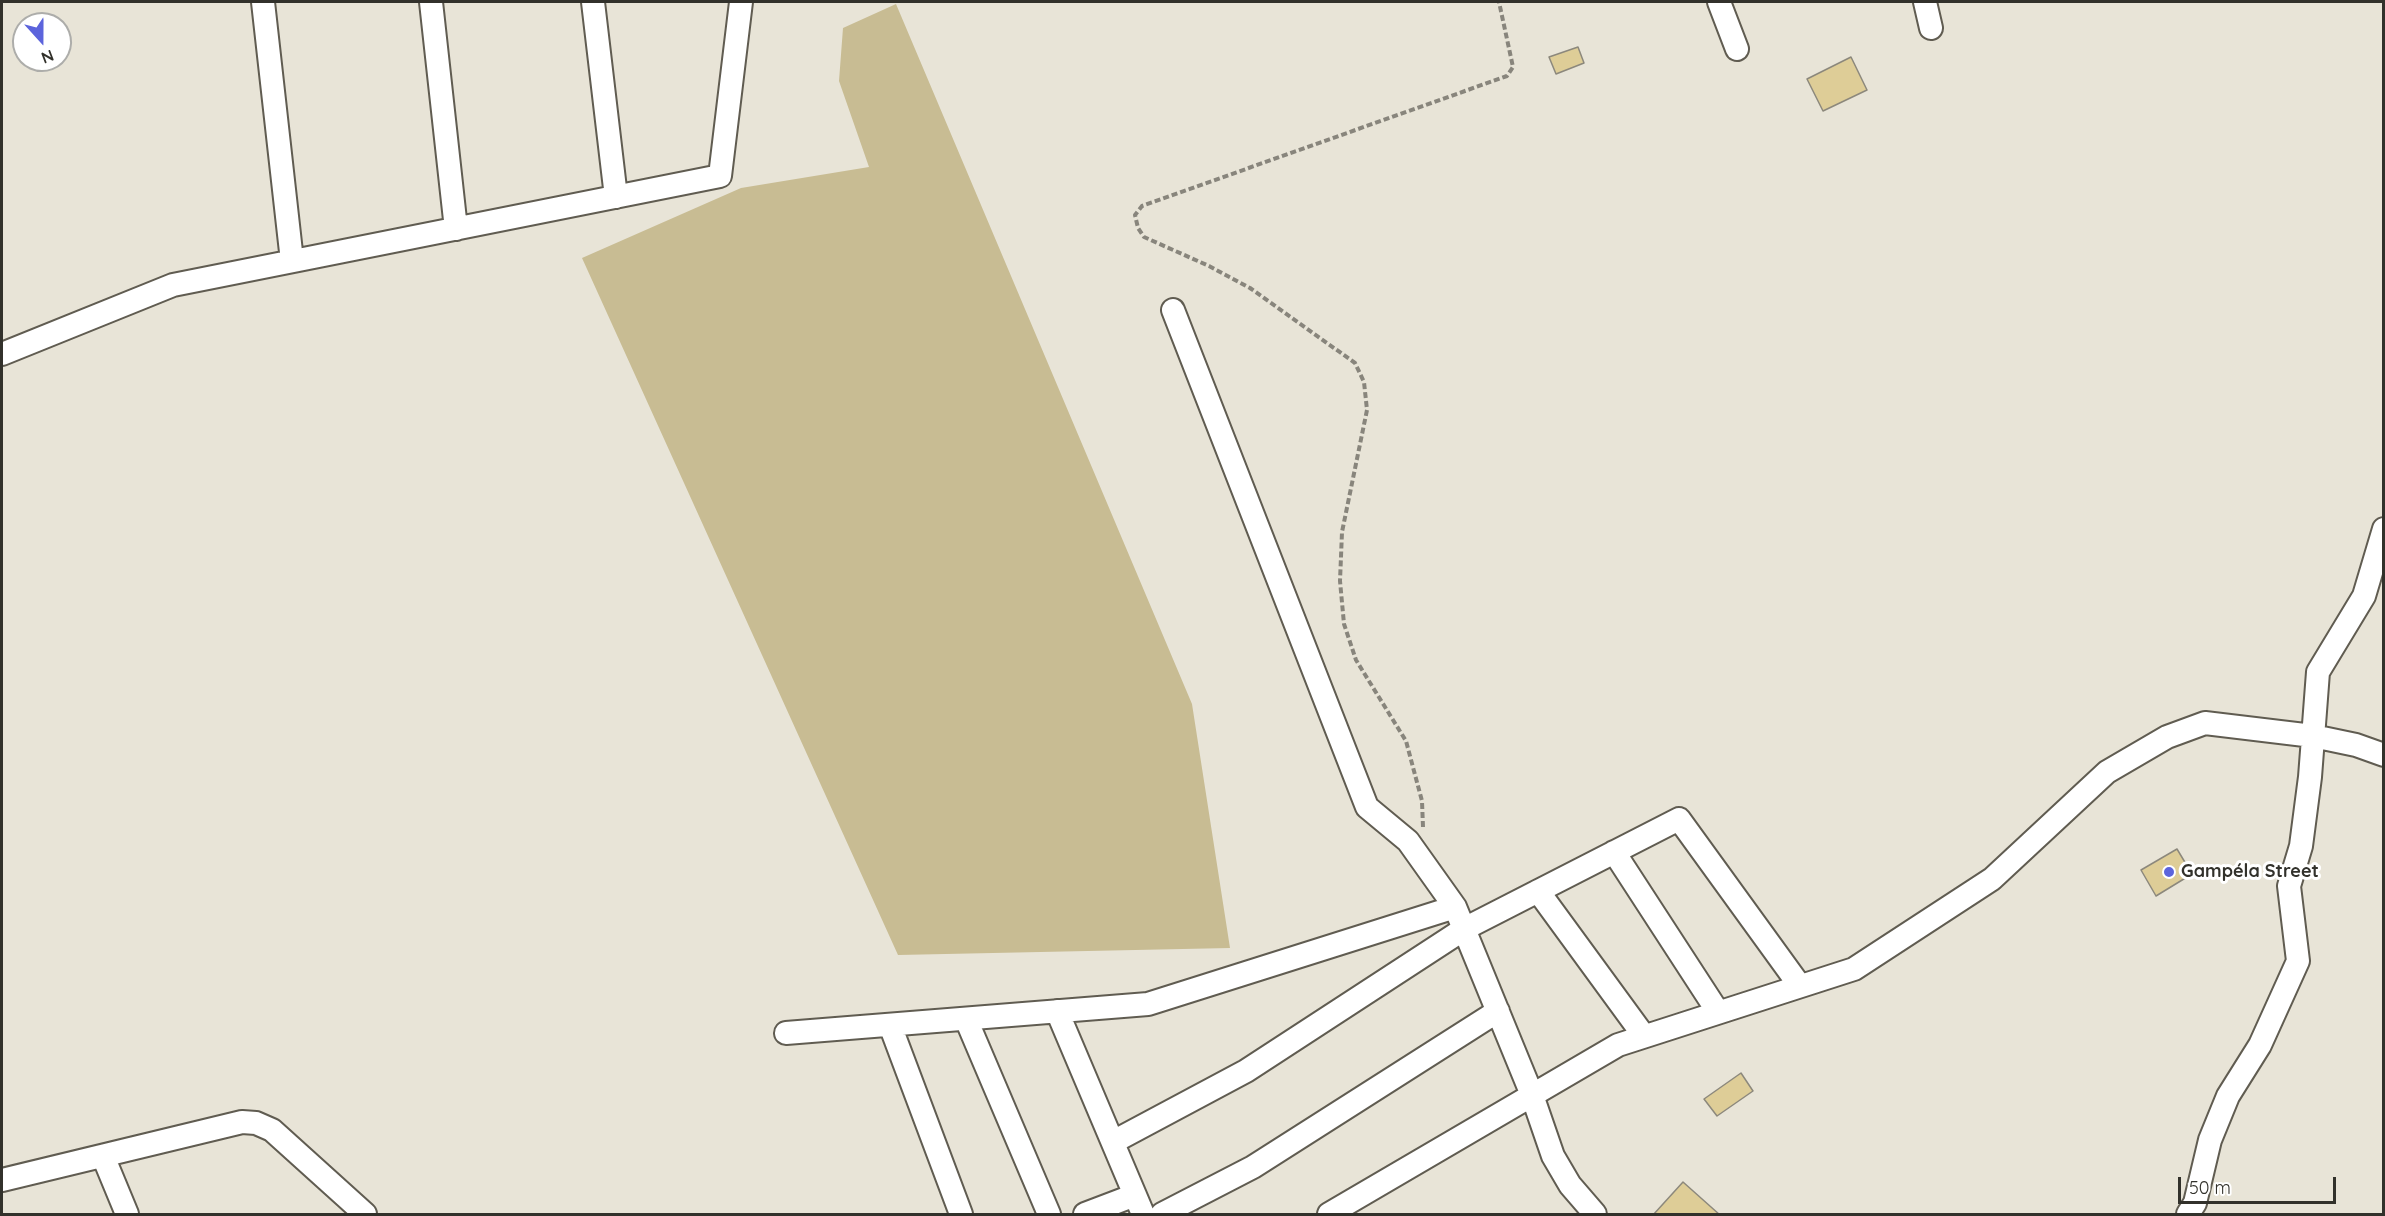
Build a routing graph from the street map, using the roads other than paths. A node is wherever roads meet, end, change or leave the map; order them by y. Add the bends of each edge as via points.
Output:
1 (263, 2) edge
2 (431, 2) edge
3 (593, 2) edge
4 (741, 2) edge
5 (1719, 2) edge
6 (1925, 2) edge
7 (1931, 28) dead end
8 (1737, 49) dead end
9 (616, 197) junction
10 (456, 229) junction
11 (292, 261) junction
12 (1173, 309) dead end
13 (2, 354) edge
14 (2384, 529) edge
15 (2313, 736) junction
16 (2384, 755) edge
17 (1614, 852) junction
18 (1538, 891) junction
19 (1455, 907) junction
20 (1464, 929) junction
21 (1800, 986) junction
22 (1057, 1011) junction
23 (1498, 1011) junction
24 (1718, 1012) junction
25 (966, 1019) junction
26 (890, 1025) junction
27 (786, 1033) dead end
28 (1644, 1036) junction
29 (1532, 1095) junction
30 (1113, 1142) junction
31 (103, 1156) junction
32 (2, 1180) edge
33 (1139, 1205) edge
34 (352, 1211) edge
35 (126, 1215) edge
36 (961, 1215) edge
37 (1049, 1215) edge
38 (1085, 1215) edge
39 (1162, 1215) edge
40 (1329, 1215) edge
41 (1595, 1215) edge
42 (2188, 1215) edge

1 - 11 street
2 - 10 street
3 - 9 street
4 - 9 street via 720,176
5 - 8 street
6 - 7 street
9 - 10 street
10 - 11 street
11 - 13 street via 173,285
12 - 19 street via 1367,807 1408,841
14 - 15 street via 2364,596 2318,672
15 - 16 street
15 - 21 street via 2205,723 2167,737 2107,772 1992,879 1854,969
15 - 42 street via 2301,846 2289,886 2298,961 2260,1045 2228,1096 2210,1140 2195,1203
17 - 18 street
17 - 21 street via 1679,819
17 - 24 street
18 - 20 street
18 - 28 street
19 - 20 street
19 - 22 street via 1148,1004
20 - 23 street
20 - 30 street via 1246,1071
21 - 24 street
22 - 25 street
22 - 30 street
23 - 29 street
23 - 39 street via 1253,1167
24 - 28 street
25 - 26 street
25 - 37 street
26 - 27 street
26 - 36 street
28 - 29 street via 1618,1045
29 - 40 street
29 - 41 street via 1553,1156
30 - 33 street
31 - 32 street
31 - 34 street via 242,1122 256,1123 272,1130
31 - 35 street
33 - 38 street

